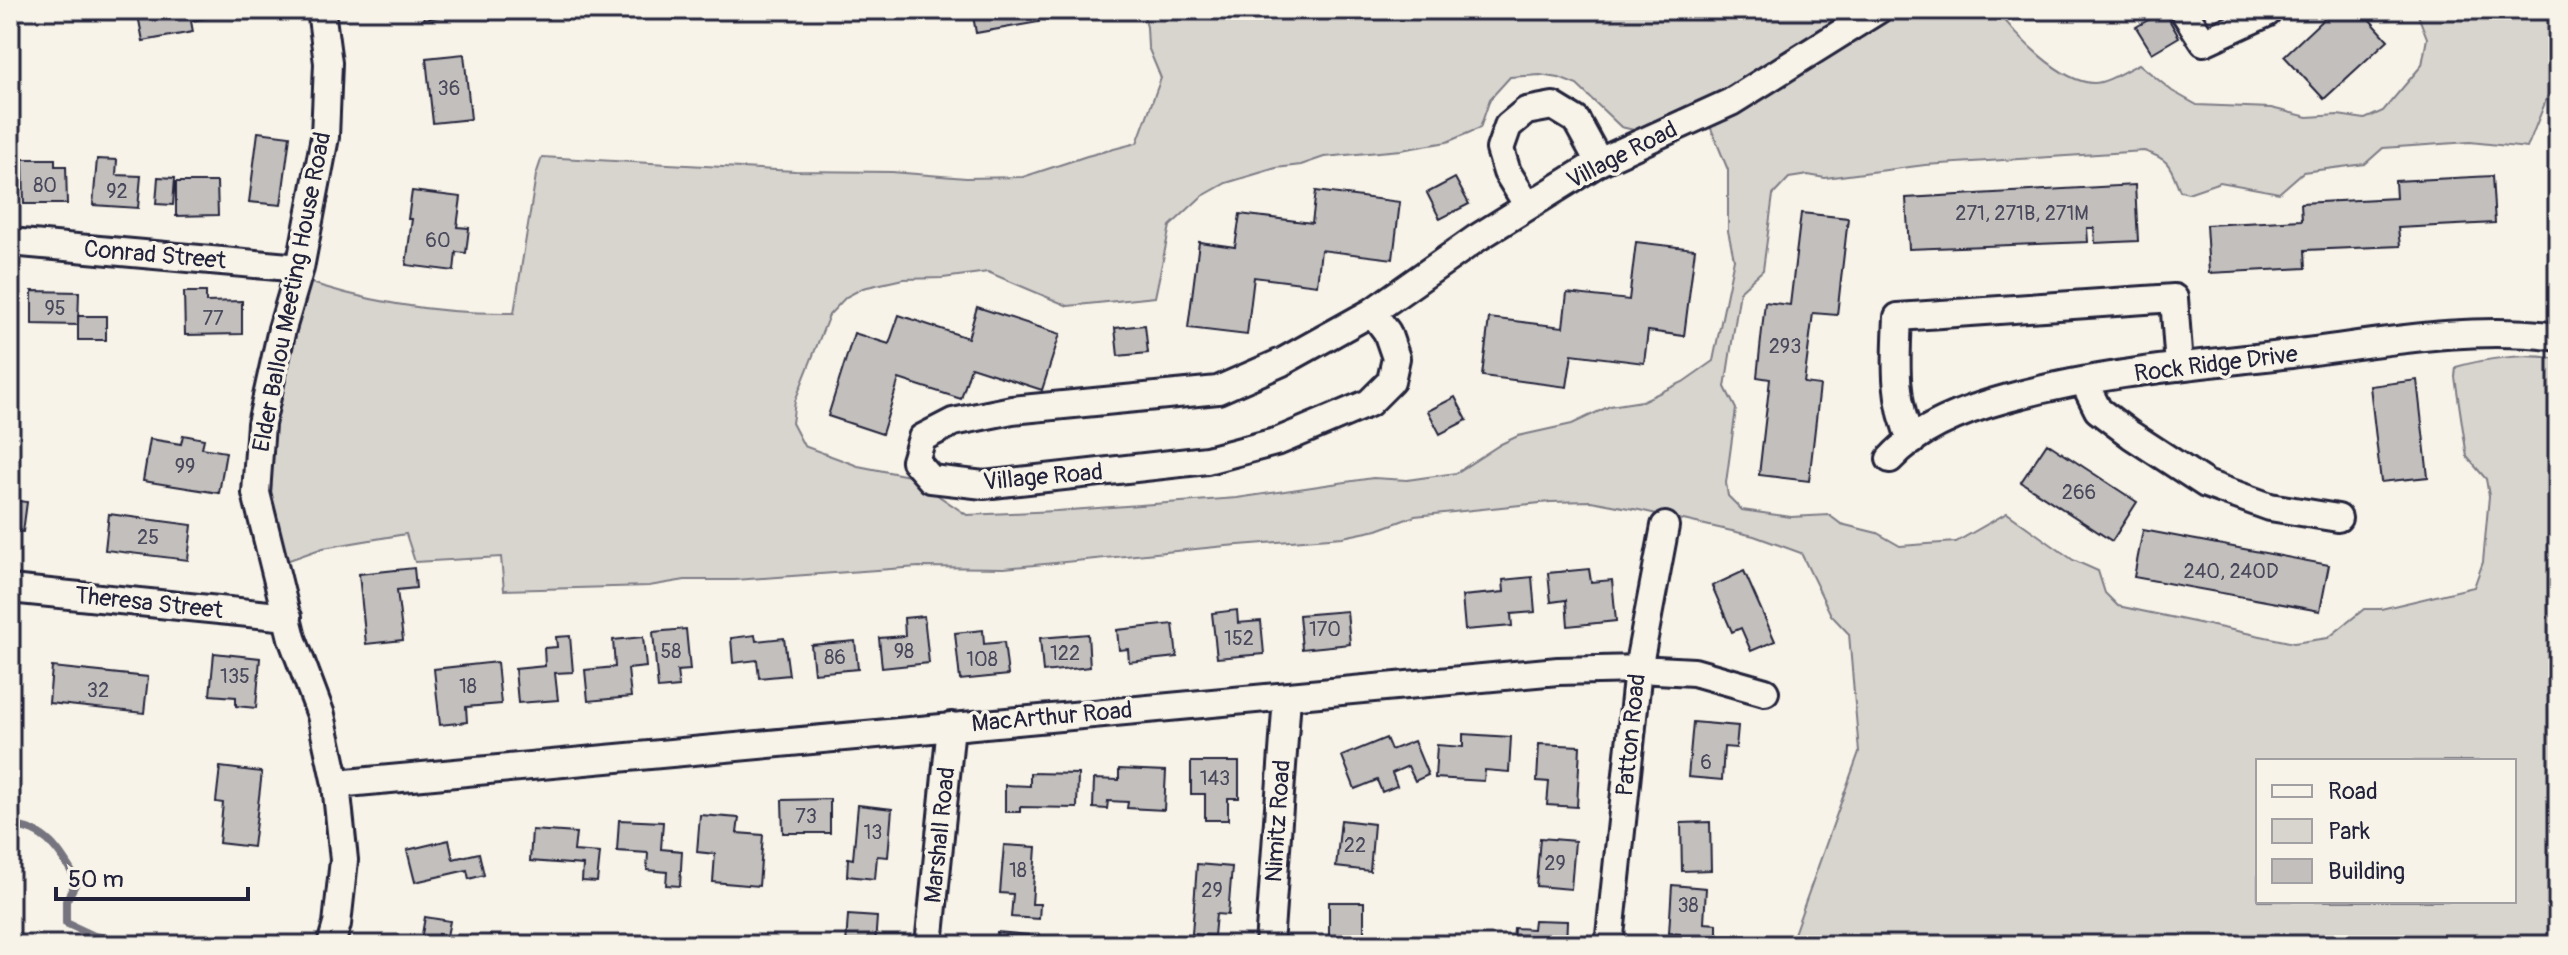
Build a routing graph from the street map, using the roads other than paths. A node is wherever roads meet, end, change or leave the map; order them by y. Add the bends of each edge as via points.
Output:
1 (321, 10) edge
2 (1878, 10) edge
3 (2183, 10) edge
4 (2265, 10) edge
5 (1599, 162) junction
6 (1528, 206) junction
7 (10, 242) edge
8 (300, 268) junction
9 (1372, 312) junction
10 (2558, 337) edge
11 (2179, 367) junction
12 (2084, 382) junction
13 (1912, 441) junction
14 (1890, 459) dead end
15 (2338, 518) dead end
16 (1665, 526) dead end
17 (10, 589) edge
18 (288, 617) junction
19 (1638, 669) junction
20 (1765, 692) dead end
21 (1287, 697) junction
22 (951, 726) junction
23 (336, 784) junction
24 (331, 945) edge
25 (929, 945) edge
26 (1269, 945) edge
27 (1609, 945) edge

1 - 8 street, Elder Ballou Meeting House Road via 328,63 325,137
2 - 5 street, Village Road via 1731,102
3 - 4 street via 2204,42
5 - 6 street, Village Road
5 - 6 street via 1576,120 1553,106 1526,111 1508,126 1500,149
6 - 9 street, Village Road
7 - 8 street, Conrad Street
8 - 18 street, Elder Ballou Meeting House Road via 261,424 256,493
9 - 9 street, Village Road via 1218,390 1012,410 953,422 922,438 915,461 931,479 984,485 1207,460 1279,441 1369,403 1391,381 1396,358 1387,332
10 - 11 street, Rock Ridge Drive via 2504,332 2436,336
11 - 12 street, Rock Ridge Drive
11 - 13 street via 2174,298 1898,317 1896,369 1903,422
12 - 13 street, Rock Ridge Drive via 1961,414
12 - 15 street via 2098,410 2206,484 2270,507
13 - 14 street, Rock Ridge Drive
16 - 19 street, Patton Road
17 - 18 street, Theresa Street
18 - 23 street, Elder Ballou Meeting House Road via 321,715
19 - 20 street, MacArthur Road via 1694,672
19 - 21 street, MacArthur Road via 1558,671
19 - 27 street, Patton Road
21 - 22 street, MacArthur Road
21 - 26 street, Nimitz Road
22 - 23 street, MacArthur Road
22 - 25 street, Marshall Road
23 - 24 street, Elder Ballou Meeting House Road via 344,860

